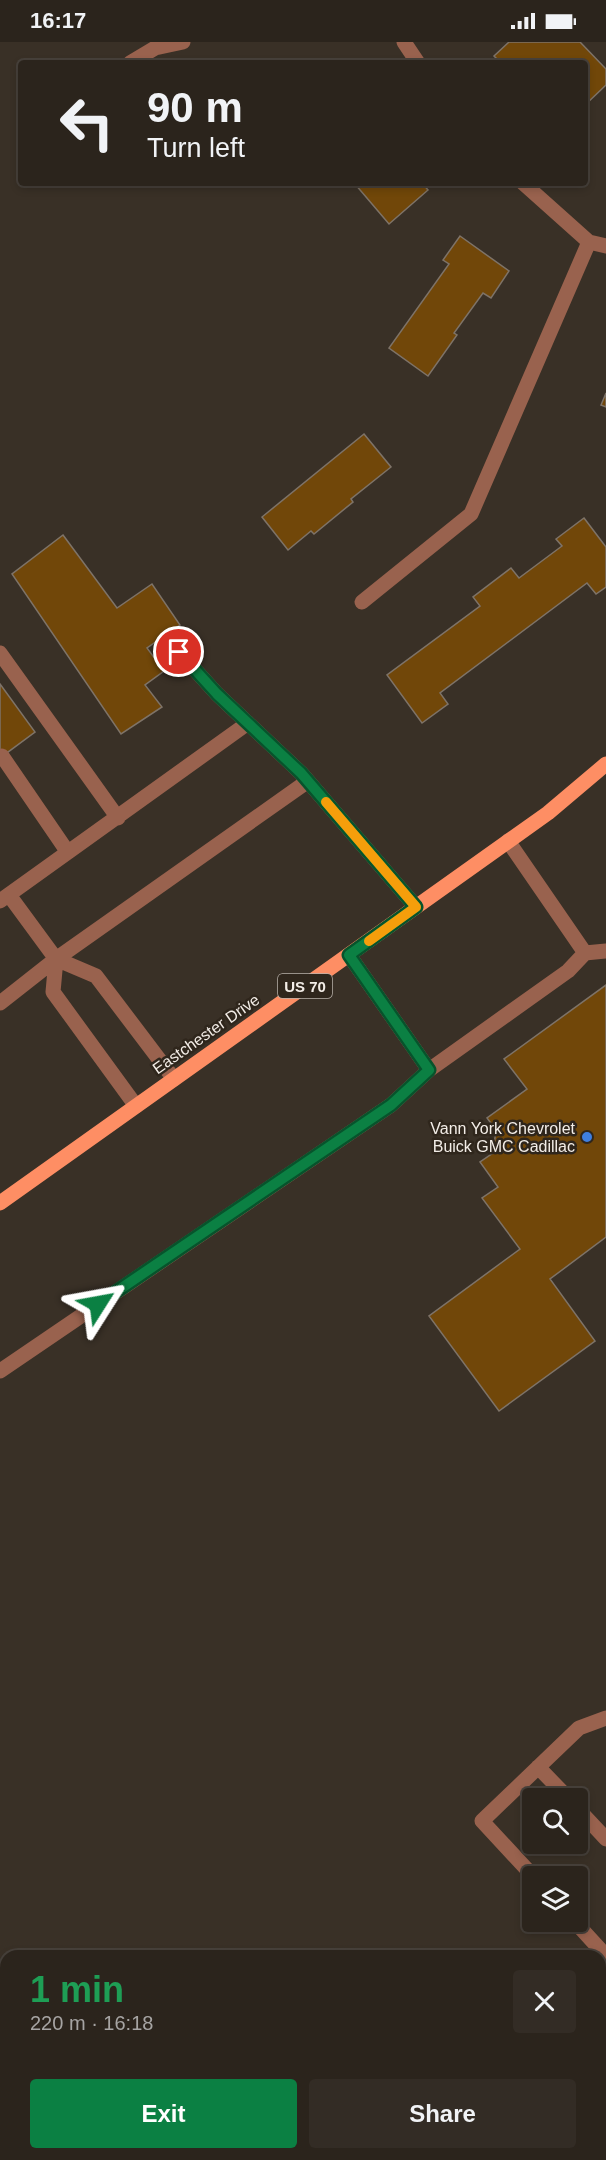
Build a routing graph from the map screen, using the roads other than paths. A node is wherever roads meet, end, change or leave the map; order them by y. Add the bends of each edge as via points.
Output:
1 (183, 42) edge
2 (404, 42) edge
3 (135, 60) edge
4 (416, 60) edge
5 (526, 186) edge
6 (589, 242) junction
7 (606, 246) edge
8 (362, 602) dead end
9 (179, 652) dead end
10 (0, 653) edge
11 (248, 723) junction
12 (2, 756) dead end
13 (606, 764) edge
14 (308, 781) junction
15 (118, 818) junction
16 (508, 841) junction
17 (67, 851) junction
18 (4, 898) edge
19 (416, 907) junction
20 (606, 951) edge
21 (585, 953) junction
22 (349, 955) junction
23 (56, 959) junction
24 (0, 1003) edge
25 (429, 1070) junction
26 (174, 1079) junction
27 (136, 1106) junction
28 (0, 1203) edge
29 (0, 1371) edge
30 (606, 1718) edge
31 (538, 1767) junction
32 (558, 1788) edge
33 (588, 1820) edge
34 (606, 1839) edge
35 (524, 1866) edge
36 (583, 1932) edge
37 (600, 1950) edge

1 - 3 lane via 155,48
2 - 4 lane
5 - 6 lane
6 - 7 lane
6 - 8 lane via 471,514
9 - 11 lane
10 - 15 lane
11 - 14 lane
11 - 15 lane
12 - 17 lane
13 - 16 main road, Eastchester Drive / US 70
14 - 19 lane
14 - 23 lane
15 - 17 lane
16 - 19 main road, Eastchester Drive / US 70
16 - 21 lane
17 - 18 lane
18 - 23 lane
19 - 22 main road, Eastchester Drive / US 70
20 - 21 lane
21 - 25 lane via 568,971
22 - 25 lane
22 - 26 main road, Eastchester Drive / US 70
23 - 24 lane
23 - 26 lane via 96,976
23 - 27 lane via 53,992
25 - 29 lane via 391,1105
26 - 27 main road, Eastchester Drive / US 70
27 - 28 main road, Eastchester Drive / US 70
30 - 31 lane via 579,1728
31 - 32 lane
31 - 35 lane via 482,1821
33 - 34 lane
36 - 37 lane

